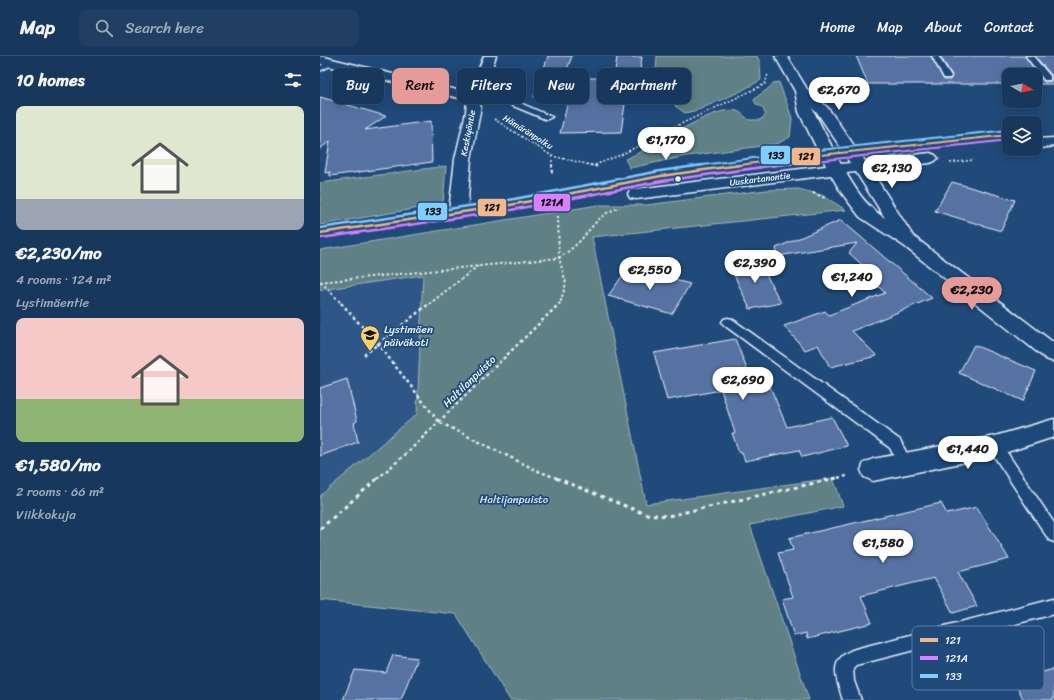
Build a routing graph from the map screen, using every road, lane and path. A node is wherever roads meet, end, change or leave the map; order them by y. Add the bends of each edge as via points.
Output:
1 (490, 56) edge
2 (781, 56) edge
3 (935, 56) edge
4 (1029, 56) edge
5 (326, 61) edge
6 (485, 68) edge
7 (320, 69) edge
8 (768, 72) dead end
9 (947, 76) dead end
10 (1047, 78) dead end
11 (802, 91) junction
12 (516, 104) edge
13 (473, 105) junction
14 (548, 117) dead end
15 (1054, 131) edge
16 (1042, 132) edge
17 (1002, 136) edge
18 (1054, 142) edge
19 (1042, 143) edge
20 (851, 152) junction
21 (1002, 153) edge
22 (828, 155) junction
23 (976, 160) dead end
24 (946, 164) dead end
25 (593, 166) dead end
26 (861, 167) junction
27 (836, 171) junction
28 (552, 183) dead end
29 (510, 205) junction
30 (626, 207) dead end
31 (458, 212) junction
32 (558, 215) dead end
33 (320, 233) edge
34 (910, 242) junction
35 (559, 258) junction
36 (479, 266) junction
37 (320, 282) edge
38 (728, 322) dead end
39 (378, 344) junction
40 (1054, 354) edge
41 (364, 355) dead end
42 (439, 422) junction
43 (1054, 428) edge
44 (995, 446) junction
45 (905, 464) junction
46 (873, 470) joint
47 (320, 530) edge
48 (1054, 535) edge
49 (1054, 606) edge
50 (976, 626) edge
51 (912, 642) edge
52 (852, 700) edge

1 - 6 street, Keskiyöntie
2 - 11 street
3 - 9 lane
4 - 10 lane
5 - 7 lane
5 - 13 street
8 - 25 path via 765,84 749,93 666,131 607,162
11 - 20 street via 823,111
11 - 22 street via 806,112
12 - 14 lane
13 - 28 path, Hämäränpolku via 552,156
13 - 31 street, Keskiyöntie via 463,159
15 - 16 street
17 - 20 street, Uuskartanontie
18 - 19 street
20 - 22 street, Uuskartanontie
20 - 26 street
21 - 26 street, Uuskartanontie
22 - 27 street
22 - 29 street, Uuskartanontie via 661,176
23 - 24 path
26 - 27 street, Uuskartanontie
26 - 34 street
27 - 29 street, Uuskartanontie via 593,199
27 - 34 street via 866,213
29 - 31 street, Uuskartanontie
30 - 35 path via 613,209 598,218 577,244
31 - 33 street, Uuskartanontie
32 - 35 path, Haltilanpuisto
34 - 40 street
35 - 36 path
35 - 42 path, Haltilanpuisto via 566,283 560,304
36 - 37 path
36 - 39 path
37 - 39 path
38 - 45 lane via 895,444
39 - 41 path
39 - 42 path
42 - 46 path via 538,471 645,514 668,516
42 - 47 path, Haltilanpuisto
43 - 44 street
44 - 45 street
44 - 48 lane
45 - 46 street
49 - 50 lane
51 - 52 lane via 847,661 844,675

